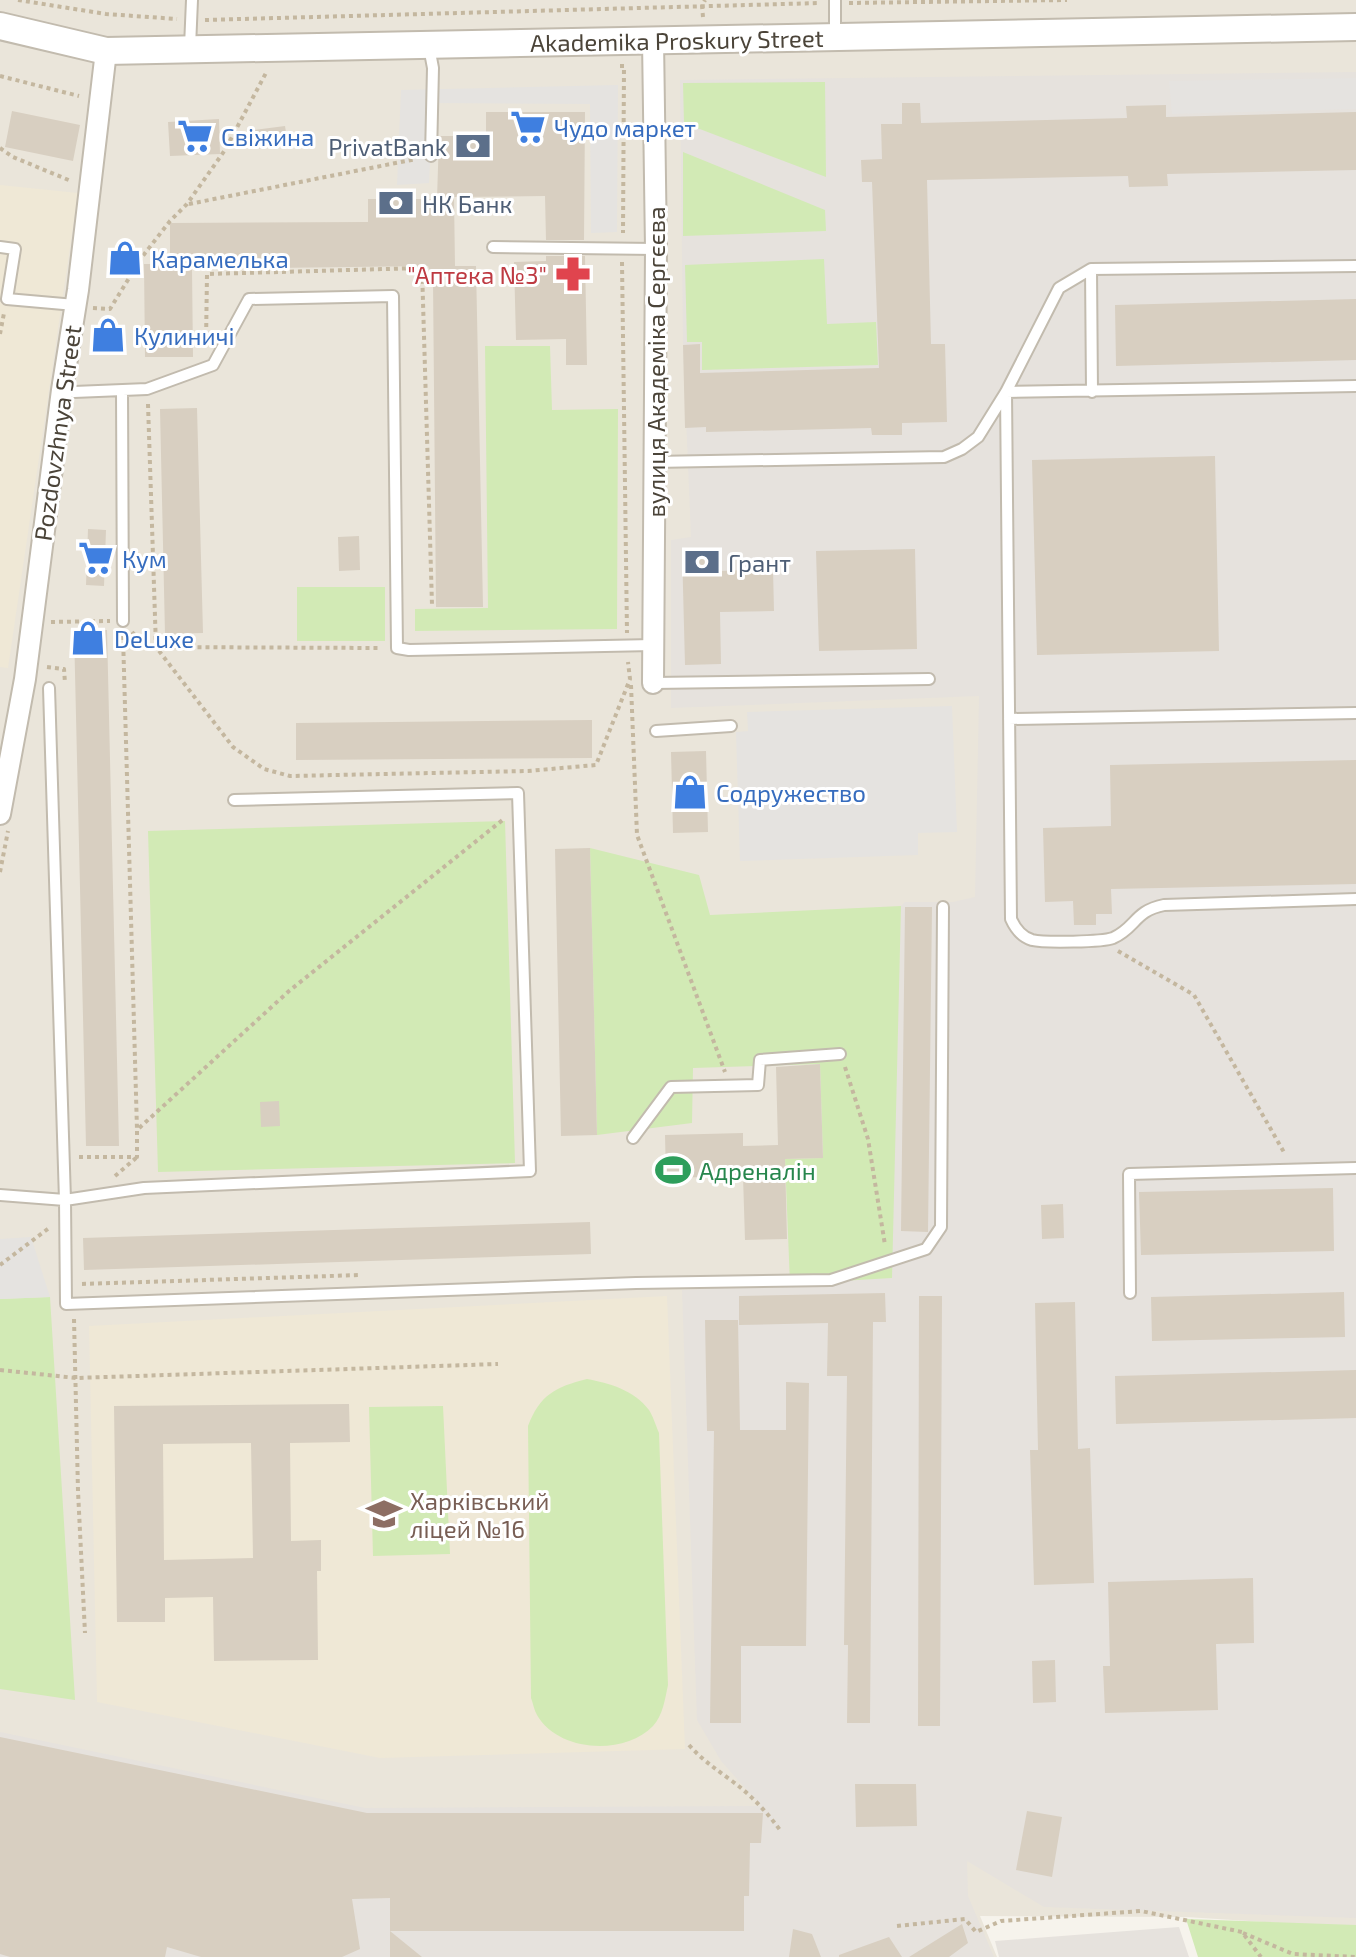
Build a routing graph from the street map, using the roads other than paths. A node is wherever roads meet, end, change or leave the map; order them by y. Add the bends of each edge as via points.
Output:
1 (192, 0) edge
2 (835, 2) edge
3 (0, 26) edge
4 (1356, 27) edge
5 (835, 37) junction
6 (653, 40) junction
7 (429, 45) junction
8 (190, 49) junction
9 (106, 51) junction
10 (431, 156) road end
11 (0, 247) edge
12 (493, 247) dead end
13 (656, 249) junction
14 (1356, 266) edge
15 (1091, 269) junction
16 (75, 305) junction
17 (1356, 386) edge
18 (62, 390) junction
19 (122, 391) junction
20 (1006, 392) junction
21 (1092, 392) junction
22 (654, 462) junction
23 (123, 621) road end
24 (653, 645) junction
25 (929, 679) dead end
26 (653, 683) joint
27 (49, 688) dead end
28 (1356, 713) edge
29 (1009, 719) junction
30 (731, 726) dead end
31 (656, 731) dead end
32 (234, 800) dead end
33 (0, 814) edge
34 (1356, 899) edge
35 (943, 907) dead end
36 (840, 1054) road end
37 (633, 1138) dead end
38 (1356, 1168) edge
39 (0, 1195) edge
40 (65, 1200) junction
41 (1130, 1293) dead end

1 - 8 lane
2 - 5 lane
3 - 9 street, Akademika Proskury Street
4 - 5 street, Akademika Proskury Street
5 - 6 street, Akademika Proskury Street
6 - 7 street, Akademika Proskury Street
6 - 13 street, вулиця Академіка Сергєєва
7 - 8 street, Akademika Proskury Street
7 - 10 lane
8 - 9 street, Akademika Proskury Street
9 - 16 street, Pozdovzhnya Street
11 - 16 lane via 15,249 7,299
12 - 13 lane
13 - 22 street, вулиця Академіка Сергєєва
14 - 15 lane
15 - 20 lane via 1059,288
15 - 21 lane
16 - 18 street, Pozdovzhnya Street
17 - 21 lane
18 - 19 lane
18 - 33 street, Pozdovzhnya Street via 25,679
19 - 23 lane
19 - 24 lane via 147,389 213,365 249,299 393,296 397,648
20 - 21 lane
20 - 22 lane via 978,437 944,457
20 - 29 lane
22 - 24 street, вулиця Академіка Сергєєва
24 - 26 street, вулиця Академіка Сергєєва
25 - 26 lane
27 - 40 lane
28 - 29 lane
29 - 34 lane via 1011,919 1033,941 1101,941 1124,931 1141,913 1164,905
30 - 31 lane
32 - 40 lane via 518,793 530,1171 144,1188
35 - 40 lane via 941,1227 926,1249 888,1262 831,1280 66,1304
36 - 37 lane via 760,1060 758,1085 671,1087
38 - 41 lane via 1129,1174
39 - 40 lane

